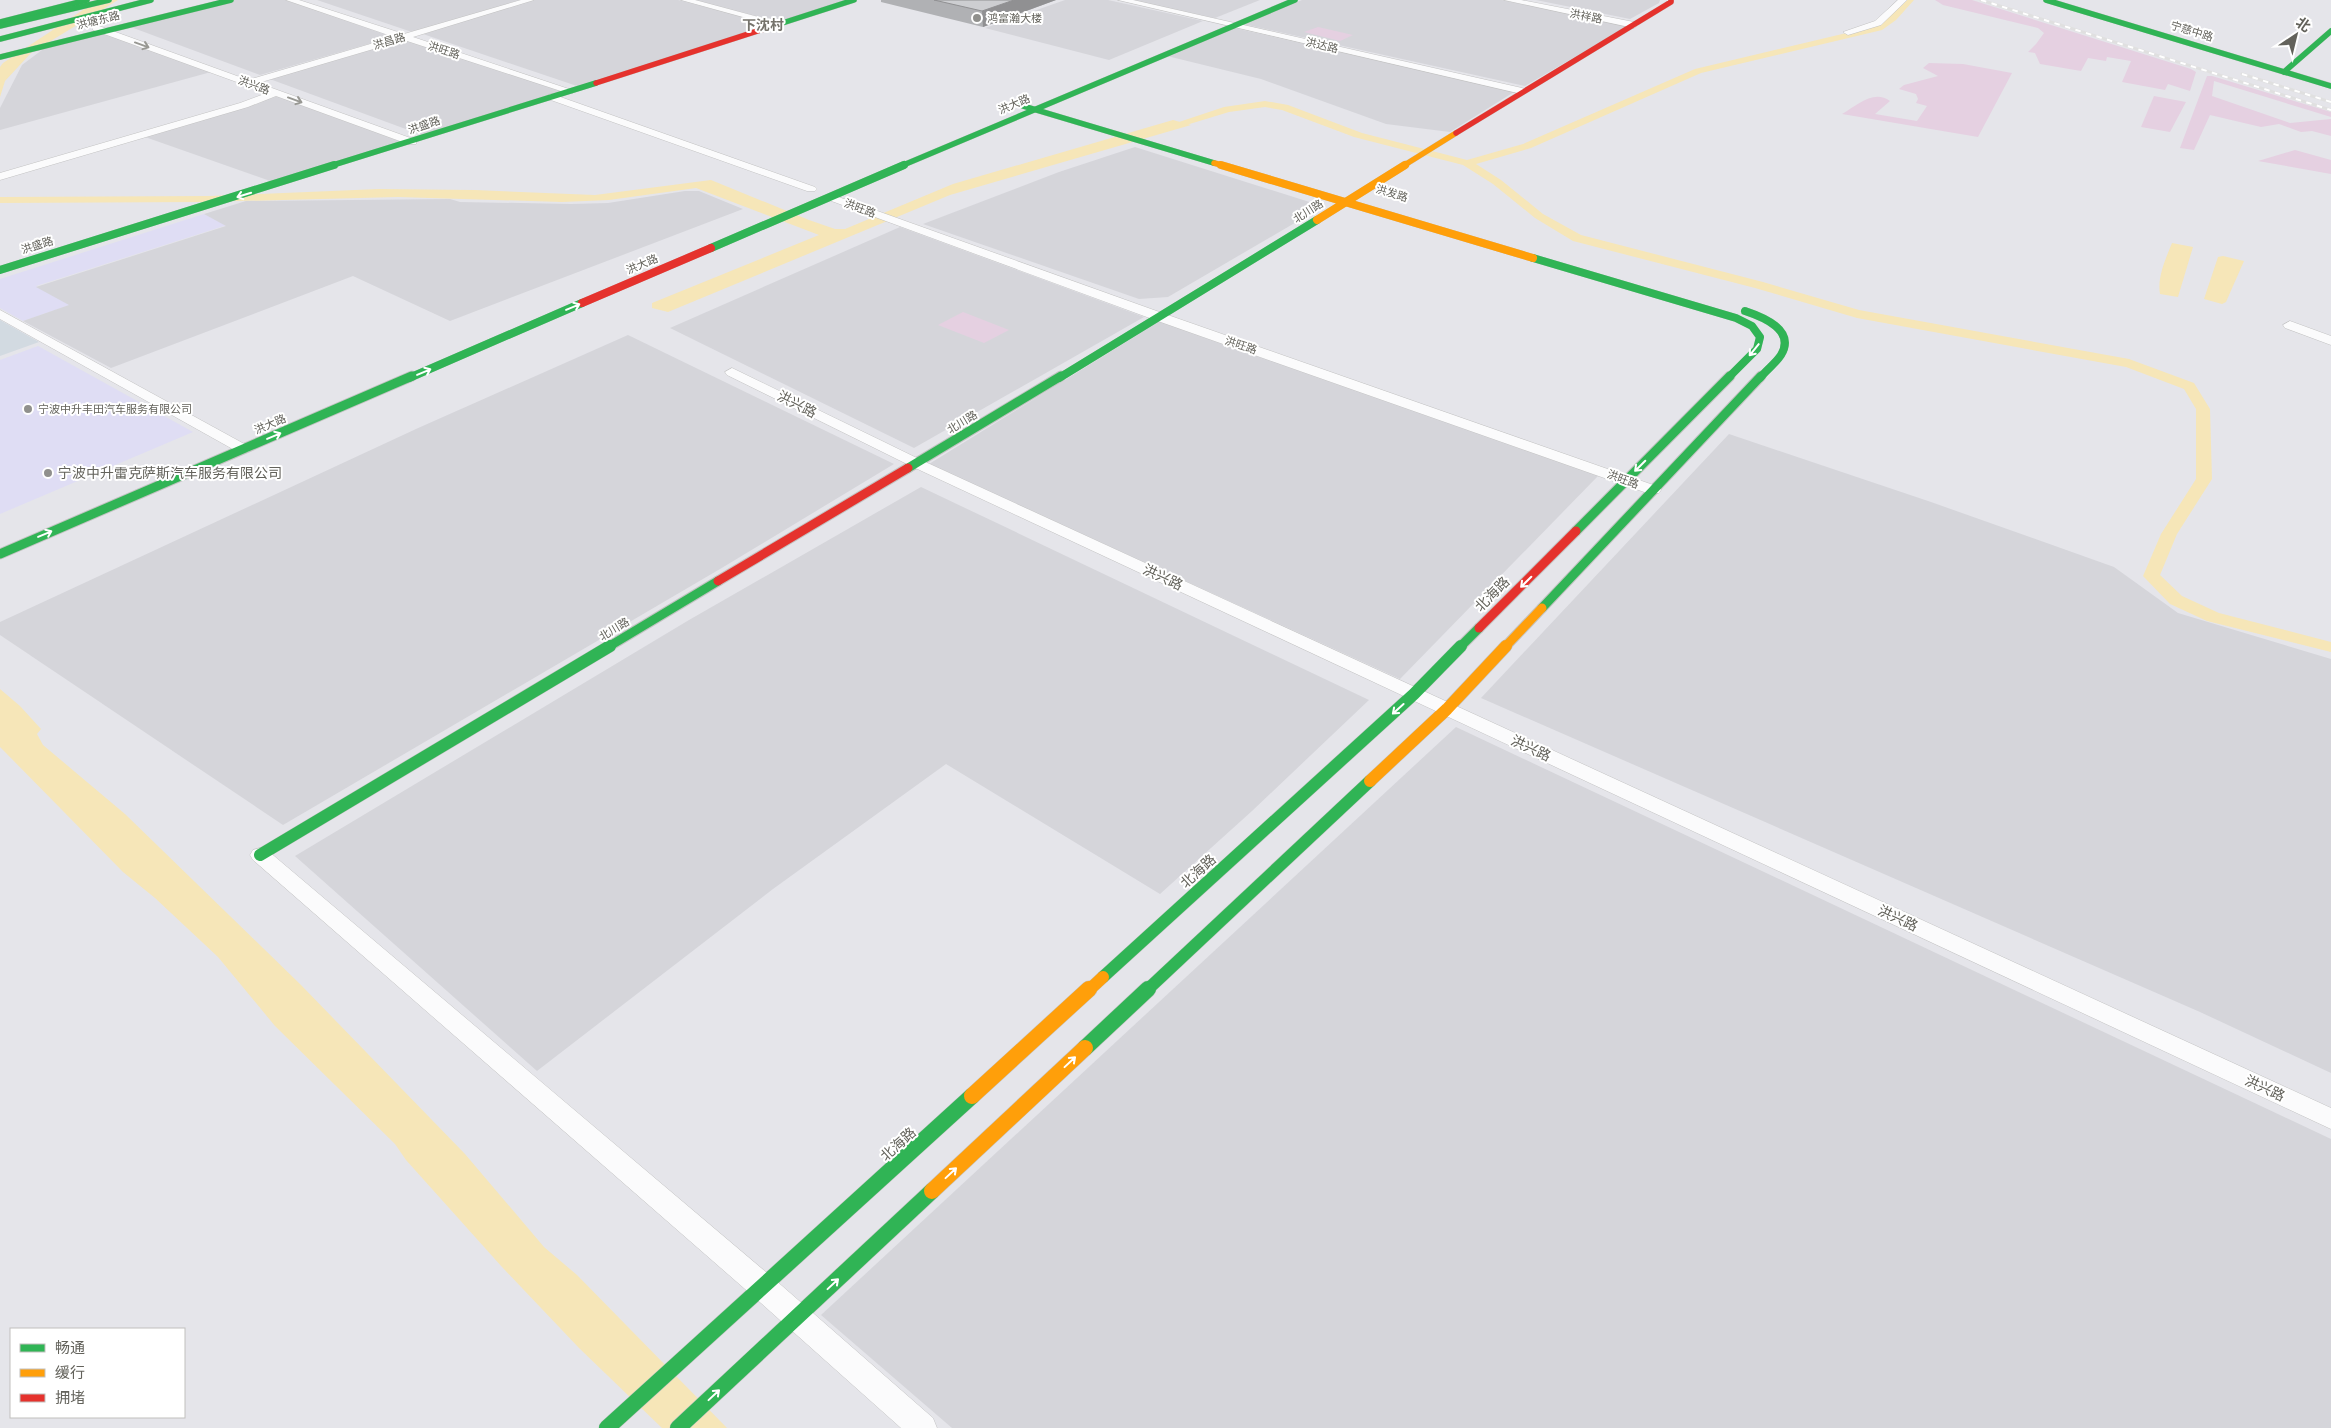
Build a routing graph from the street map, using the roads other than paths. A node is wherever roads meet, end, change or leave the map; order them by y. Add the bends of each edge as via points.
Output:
1 (87, 0) edge
2 (98, 0) edge
3 (109, 0) edge
4 (129, 0) edge
5 (138, 0) edge
6 (151, 0) edge
7 (211, 0) edge
8 (230, 0) edge
9 (290, 0) edge
10 (314, 0) edge
11 (530, 0) edge
12 (685, 0) edge
13 (854, 0) edge
14 (1122, 0) edge
15 (1295, 0) edge
16 (1508, 0) edge
17 (1902, 0) edge
18 (2046, 0) edge
19 (1671, 1) edge
20 (1231, 13) dead end
21 (1214, 20) junction
22 (0, 24) edge
23 (780, 24) junction
24 (120, 25) junction
25 (1236, 25) junction
26 (1634, 26) junction
27 (1196, 28) dead end
28 (100, 30) junction
29 (2331, 31) edge
30 (1848, 32) dead end
31 (143, 33) dead end
32 (415, 34) junction
33 (0, 35) edge
34 (403, 37) junction
35 (189, 50) dead end
36 (0, 51) edge
37 (0, 57) edge
38 (2284, 72) junction
39 (263, 78) junction
40 (247, 83) junction
41 (2331, 86) edge
42 (574, 90) junction
43 (1522, 91) junction
44 (276, 93) junction
45 (1029, 96) joint
46 (552, 97) junction
47 (1046, 104) junction
48 (1009, 105) joint
49 (1035, 109) junction
50 (424, 138) junction
51 (412, 142) junction
52 (0, 178) edge
53 (815, 187) joint
54 (792, 197) dead end
55 (830, 197) junction
56 (1352, 198) junction
57 (0, 270) edge
58 (0, 314) edge
59 (1160, 317) junction
60 (1736, 318) joint
61 (2290, 324) dead end
62 (2331, 341) edge
63 (732, 372) dead end
64 (242, 431) dead end
65 (224, 439) junction
66 (206, 446) dead end
67 (243, 449) junction
68 (916, 463) junction
69 (1627, 480) junction
70 (1654, 490) junction
71 (0, 554) edge
72 (1414, 694) junction
73 (1446, 709) junction
74 (260, 856) joint
75 (2331, 1119) edge
76 (763, 1287) junction
77 (798, 1317) junction
78 (607, 1428) edge
79 (678, 1428) edge
80 (922, 1428) edge

1 - 22 main road
2 - 22 main road
3 - 22 main road
4 - 33 main road
5 - 33 main road
6 - 33 main road
6 - 33 main road
7 - 24 main road, 洪塘东路
8 - 24 main road, 洪塘东路
9 - 34 street, 洪旺路
10 - 32 street, 洪旺路
11 - 32 street, 洪昌路
12 - 23 street
13 - 23 main road, 洪盛路
14 - 21 street, 洪达路
15 - 25 main road, 洪大路
16 - 26 street, 洪祥路
17 - 30 street via 1878,23
18 - 38 main road, 宁慈中路
19 - 26 main road, 北川路
20 - 21 main road
21 - 25 street, 洪达路
21 - 27 main road
23 - 42 main road, 洪盛路
24 - 28 main road, 洪塘东路
24 - 31 street
25 - 43 street, 洪达路
25 - 47 main road, 洪大路
26 - 43 main road, 北川路
28 - 36 main road, 洪塘东路
28 - 37 main road, 洪塘东路
28 -> 40 street, 洪兴路
29 - 38 main road
32 - 34 street, 洪昌路
32 - 42 street, 洪旺路
34 - 39 street, 洪昌路
34 - 42 street, 洪旺路
35 - 39 street, 洪兴路
38 - 41 main road, 宁慈中路
39 - 40 street, 洪昌路
39 - 50 street, 洪兴路
40 - 44 street, 洪兴路
42 - 46 main road, 洪盛路
43 - 56 main road, 北川路
44 -> 51 street, 洪兴路
44 - 52 street
45 - 47 main road, 洪发路
45 - 48 main road, 洪大路
46 - 50 main road, 洪盛路
46 - 53 street
47 - 49 main road, 洪大路
47 - 56 main road, 洪发路
48 - 49 main road, 洪发路
49 - 55 main road, 洪大路
49 - 56 main road, 洪发路
50 - 51 main road, 洪盛路
51 -> 57 main road, 洪盛路
53 - 54 main road
55 - 59 street, 洪旺路
67 -> 55 main road, 洪大路
56 - 59 main road, 北川路
56 - 60 main road, 洪发路
56 - 70 main road, 洪发路 via 1752,313 1777,324 1786,339 1781,354
58 - 65 street
59 - 68 main road, 北川路
59 - 69 street, 洪旺路
60 -> 69 main road, 北海路 via 1760,333 1757,349
61 - 62 street
63 - 68 street, 洪兴路
64 - 65 main road, 洪大路
65 - 66 main road, 洪大路
65 - 67 street
71 -> 67 main road, 洪大路
68 - 72 street, 洪兴路
68 - 74 main road, 北川路
69 - 70 street, 洪旺路
69 -> 72 main road, 北海路
70 - 73 main road
72 - 73 street, 洪兴路
72 -> 76 main road, 北海路
73 - 75 street, 洪兴路
77 -> 73 main road
74 - 76 street
76 - 77 street
76 - 78 main road, 北海路
79 -> 77 main road
77 - 80 street

